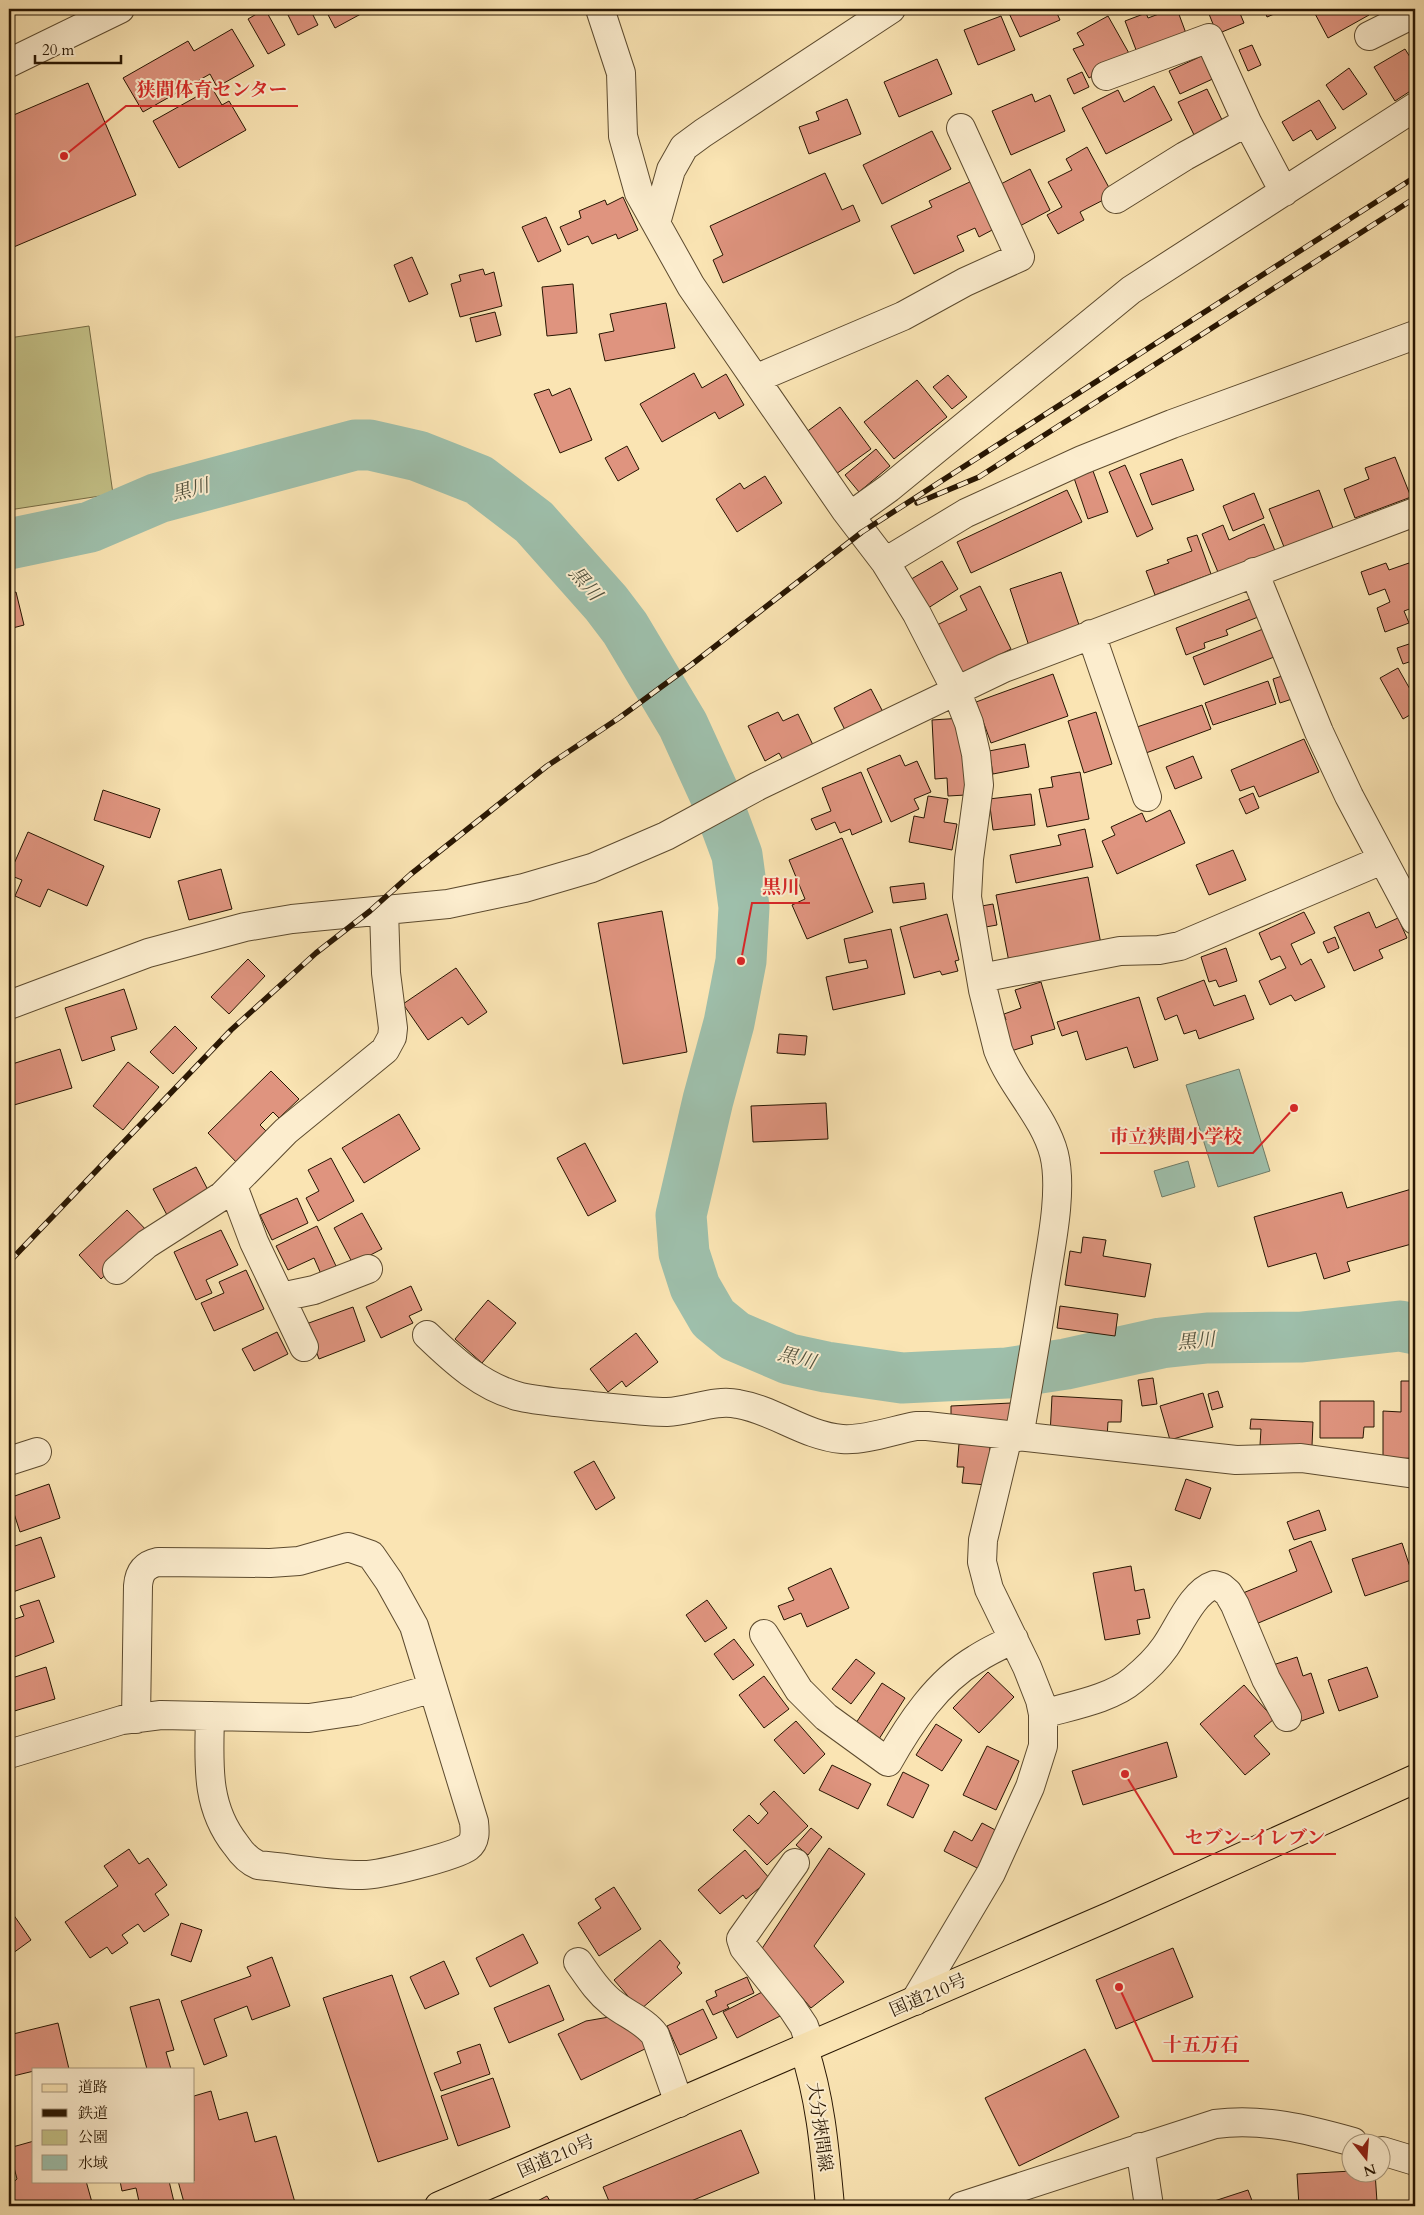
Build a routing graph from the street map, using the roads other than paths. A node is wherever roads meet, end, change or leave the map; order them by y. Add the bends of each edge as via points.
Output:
1 (120, 9) edge
2 (600, 9) edge
3 (891, 9) edge
4 (1415, 13) edge
5 (1368, 36) dead end
6 (9, 63) edge
7 (1106, 76) dead end
8 (1415, 108) edge
9 (1247, 122) junction
10 (960, 128) dead end
11 (1284, 192) junction
12 (1116, 199) dead end
13 (656, 223) junction
14 (1415, 335) edge
15 (755, 379) junction
16 (1415, 512) edge
17 (850, 516) junction
18 (884, 562) junction
19 (1254, 572) junction
20 (1090, 634) junction
21 (956, 690) junction
22 (1147, 797) dead end
23 (1382, 860) junction
24 (384, 910) junction
25 (1415, 920) edge
26 (981, 978) junction
27 (9, 1005) edge
28 (233, 1186) junction
29 (368, 1269) dead end
30 (118, 1270) dead end
31 (281, 1297) junction
32 (427, 1336) dead end
33 (304, 1347) dead end
34 (1016, 1434) junction
35 (37, 1452) dead end
36 (9, 1461) edge
37 (1415, 1474) edge
38 (764, 1634) dead end
39 (1014, 1638) junction
40 (433, 1688) junction
41 (1043, 1714) junction
42 (210, 1716) junction
43 (1287, 1718) dead end
44 (136, 1719) junction
45 (9, 1754) edge
46 (1415, 1780) edge
47 (795, 1863) dead end
48 (578, 1962) dead end
49 (915, 2001) junction
50 (807, 2047) junction
51 (679, 2103) junction
52 (1342, 2139) edge
53 (1140, 2147) junction
54 (1392, 2154) edge
55 (1415, 2160) edge
56 (439, 2206) edge
57 (830, 2206) edge
58 (962, 2206) edge
59 (1149, 2206) edge

1 - 6 street
2 - 13 street via 621,74 623,136 639,193
3 - 13 street via 684,147 670,170
4 - 5 street
7 - 9 street via 1209,38
8 - 11 street
9 - 11 street
9 - 12 street via 1184,156
10 - 15 street via 1020,256 903,316
11 - 17 street via 1131,290 889,488
13 - 15 street via 691,286
14 - 18 street via 1082,460 966,513
15 - 17 street
16 - 19 street
17 - 18 street
18 - 21 street via 917,614
19 - 20 street
19 - 23 street via 1319,732
20 - 21 street
20 - 22 street
21 - 24 street via 758,786 666,836 592,868 524,888 448,904
21 - 26 street via 969,723 979,776 966,887
23 - 25 street
23 - 26 street via 1180,946 1120,951
24 - 27 street via 245,926 106,968
24 - 28 street via 392,1028 389,1044 378,1057 286,1131
26 - 34 street via 1004,1066 1042,1126 1056,1162 1051,1246 1034,1355
28 - 30 street via 147,1244
28 - 31 street via 245,1223
29 - 31 street via 314,1290
31 - 33 street
32 - 34 street via 477,1377 507,1393 535,1400 648,1411 739,1404 841,1439 916,1426
34 - 37 street via 1236,1460 1300,1458
34 - 39 street via 983,1540 982,1562 989,1589
35 - 36 street
38 - 39 street via 799,1690 826,1717 888,1762 909,1725 948,1681 976,1659
39 - 41 street
40 - 42 street via 356,1711 309,1718
40 - 42 street via 474,1822 475,1835 470,1846 460,1852 362,1876 258,1865 246,1857 230,1839 212,1795 208,1776
40 - 44 street via 409,1617 370,1555 348,1547 299,1560 270,1563 158,1562 145,1567 138,1578
41 - 43 street via 1111,1693 1126,1685 1162,1652 1200,1591 1214,1585 1228,1593 1235,1605 1266,1680
41 - 49 street via 1044,1736 1039,1764 999,1857
42 - 44 street
44 - 45 street via 122,1720
46 - 49 main road, 国道210号
47 - 50 street via 741,1939 744,1948 804,2026
48 - 51 street via 611,2003 655,2035
49 - 50 main road, 国道210号
50 - 51 main road, 国道210号
50 - 57 main road, 大分挾間線 via 822,2117
51 - 56 main road, 国道210号
52 - 53 street via 1300,2127 1240,2122 1202,2127
53 - 58 street
53 - 59 street
54 - 55 street

